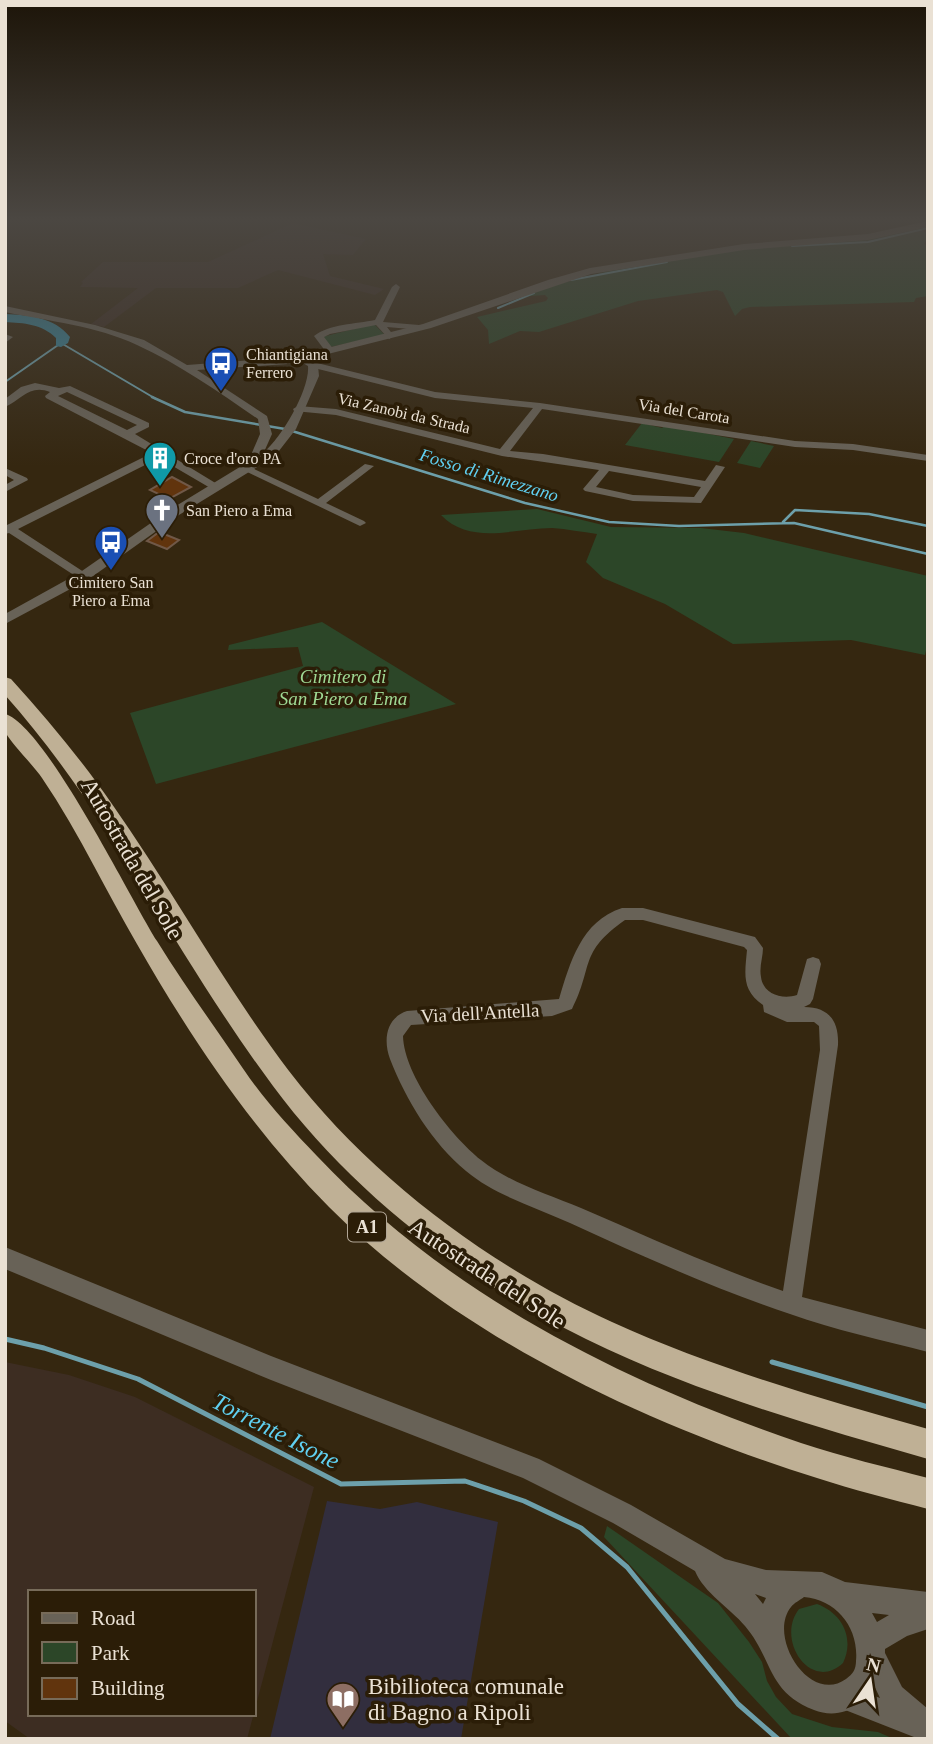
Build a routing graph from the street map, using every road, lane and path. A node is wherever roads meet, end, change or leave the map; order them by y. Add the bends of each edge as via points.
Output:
1 (389, 302) edge
2 (492, 302) edge
3 (5, 309) edge
4 (379, 323) junction
5 (419, 328) junction
6 (389, 336) junction
7 (329, 350) junction
8 (307, 360) junction
9 (184, 368) junction
10 (59, 392) junction
11 (5, 404) edge
12 (298, 409) junction
13 (536, 409) junction
14 (127, 434) junction
15 (160, 453) junction
16 (502, 453) junction
17 (928, 458) edge
18 (369, 466) dead end
19 (720, 467) dead end
20 (247, 468) junction
21 (605, 469) junction
22 (5, 471) edge
23 (708, 485) junction
24 (216, 487) junction
25 (5, 489) edge
26 (319, 503) junction
27 (360, 523) dead end
28 (8, 530) edge
29 (84, 576) junction
30 (51, 594) junction
31 (5, 604) edge
32 (5, 620) edge
33 (5, 684) edge
34 (5, 720) edge
35 (813, 964) dead end
36 (763, 997) junction
37 (5, 1258) edge
38 (790, 1304) junction
39 (928, 1341) edge
40 (928, 1444) edge
41 (928, 1494) edge
42 (686, 1554) junction
43 (793, 1586) junction
44 (845, 1596) junction
45 (928, 1606) edge
46 (928, 1615) edge
47 (771, 1635) junction
48 (870, 1646) junction
49 (844, 1697) junction
50 (928, 1728) edge

1 - 4 street
2 - 5 street
3 - 9 street via 140,342
4 - 5 street
4 - 6 street
4 - 7 street via 321,334
5 - 6 street
6 - 7 street
7 - 8 street
8 - 9 street
8 - 12 street via 314,376
8 - 13 street, Via del Carota via 435,395
9 - 20 street via 253,409 266,425 261,451
10 - 11 street via 33,385
10 - 14 street via 50,396
10 - 14 street via 68,388 145,425
12 - 16 street, Via Zanobi da Strada via 336,412
12 - 20 street via 275,449
13 - 16 street
13 - 17 street, Via del Carota
14 - 15 street
15 - 24 street
15 - 28 street
16 - 21 street, Via Zanobi da Strada
18 - 26 street
19 - 23 street
20 - 24 street
20 - 26 street
21 - 23 street, Via Zanobi da Strada
21 - 23 street via 589,489 633,498 697,501
22 - 25 street via 23,480
24 - 29 street
26 - 27 street
28 - 29 street
29 - 30 street
30 - 31 street
30 - 32 street
33 - 40 highway, Autostrada del Sole / A1 via 97,794 250,1036 304,1110 422,1221 505,1279 611,1336 722,1380
34 - 41 highway, Autostrada del Sole / A1 via 51,776 90,836 147,942 246,1093 314,1174 368,1228 510,1328 595,1374 674,1410 802,1458
35 - 36 street via 804,999 784,1005
36 - 38 street via 781,1014 818,1015 830,1032
36 - 38 street, Via dell'Antella via 751,975 756,961 755,948 749,942 643,914 622,914 599,930 581,954 566,1004 552,1009 407,1018 397,1025 392,1039 426,1109 454,1148 477,1168 616,1235
37 - 42 street via 223,1349 530,1468 622,1514
38 - 39 street, Via dell'Antella
42 - 43 street via 745,1580
42 - 47 street via 737,1597
43 - 44 street via 819,1583
43 - 47 street via 775,1605
44 - 45 street
44 - 48 street via 858,1612
46 - 48 street via 900,1624
47 - 49 street via 779,1662 797,1686 820,1699
48 - 49 street via 864,1679
48 - 50 street via 893,1696
49 - 50 street

